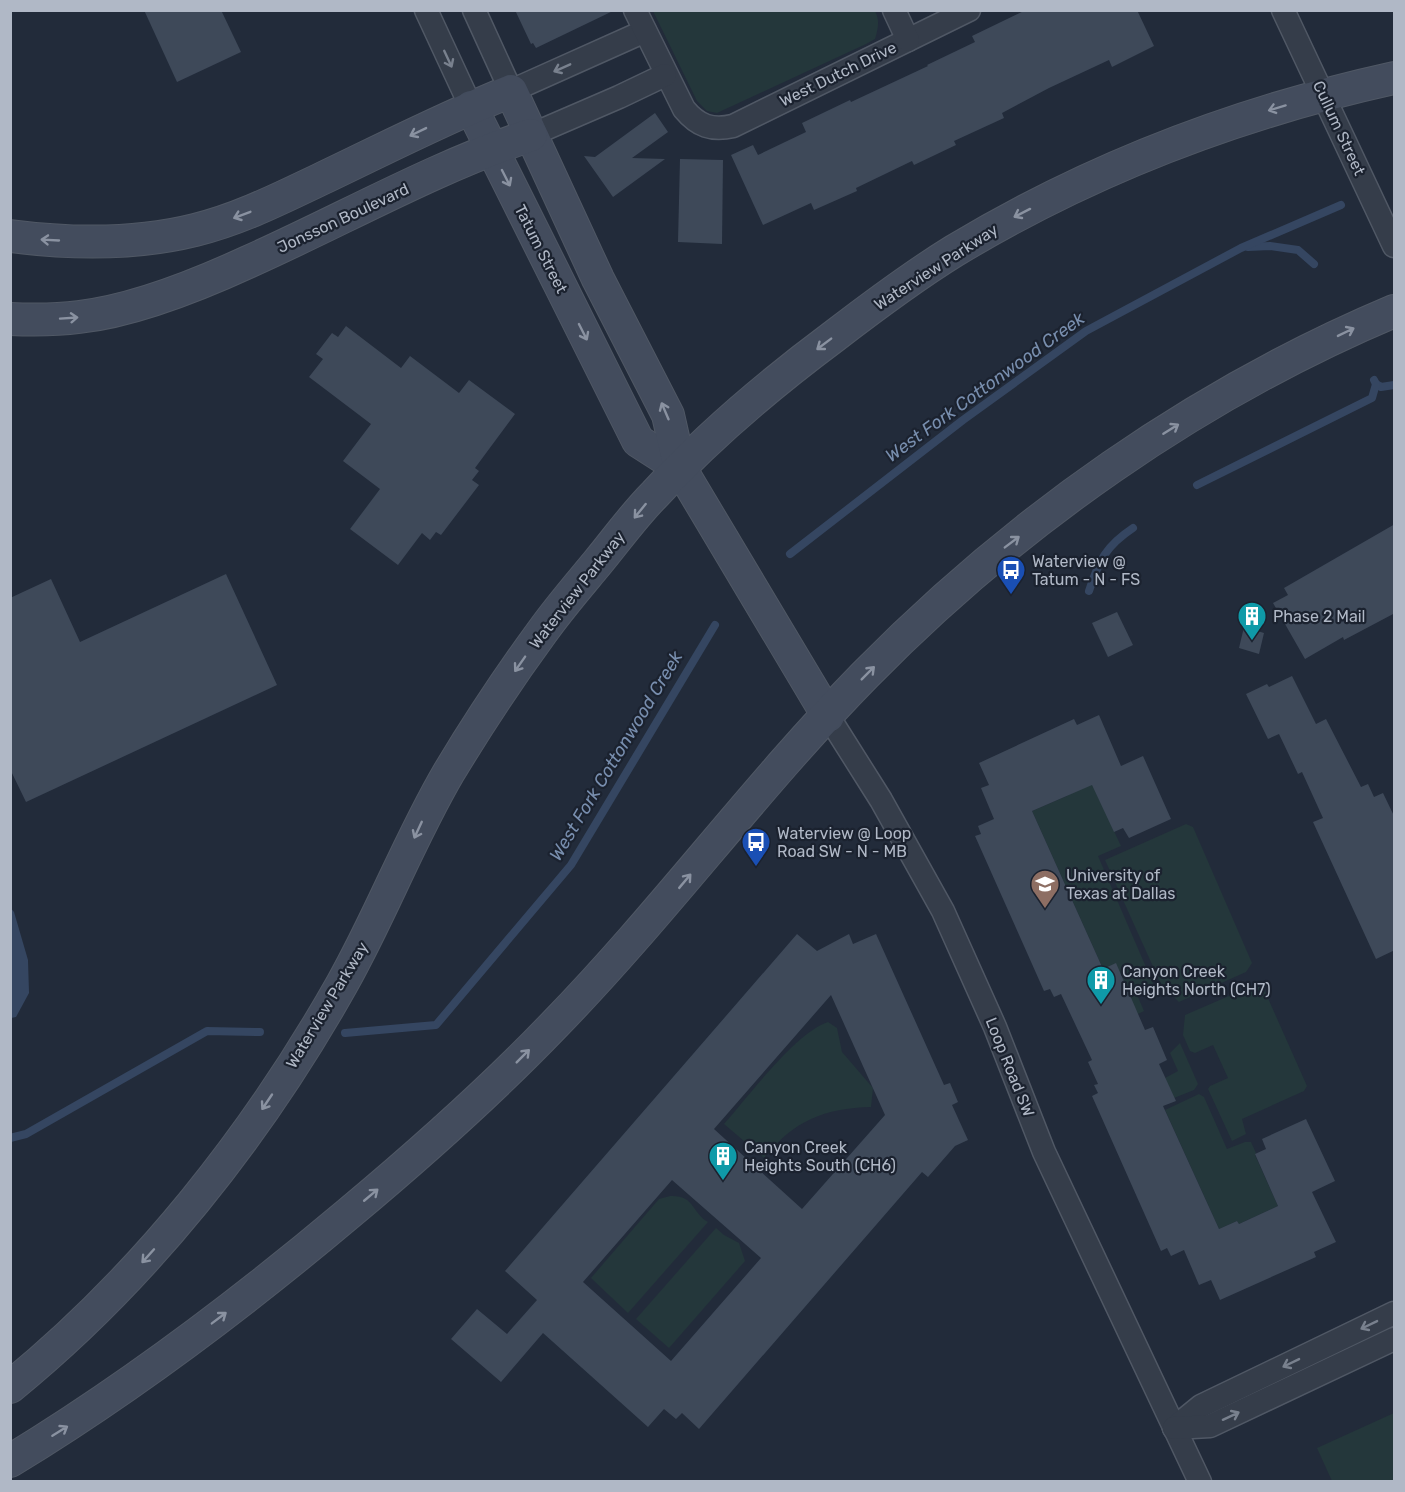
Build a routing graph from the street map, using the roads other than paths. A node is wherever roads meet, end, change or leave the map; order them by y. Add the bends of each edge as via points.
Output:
1 (426, 10) edge
2 (474, 10) edge
3 (635, 10) edge
4 (894, 10) edge
5 (969, 10) edge
6 (1283, 10) edge
7 (645, 31) junction
8 (908, 40) junction
9 (665, 75) junction
10 (1395, 78) edge
11 (511, 91) junction
12 (1323, 94) junction
13 (471, 107) junction
14 (531, 135) junction
15 (491, 148) junction
16 (10, 236) edge
17 (1395, 246) edge
18 (1395, 311) edge
19 (10, 319) edge
20 (680, 468) junction
21 (828, 716) junction
22 (1395, 1313) edge
23 (1395, 1339) edge
24 (10, 1387) edge
25 (1174, 1428) junction
26 (10, 1461) edge
27 (1200, 1482) edge

1 -> 13 street, Tatum Street
2 - 11 street, Tatum Street
3 - 7 street
4 - 8 street
5 - 8 street, West Dutch Drive
6 - 12 street, Cullum Street
7 - 9 street
7 -> 11 street
8 - 9 street, West Dutch Drive via 733,126 718,129 705,127 690,117
9 - 14 street, Jonsson Boulevard
10 - 12 main road, Waterview Parkway
11 - 13 main road
11 - 14 main road, Tatum Street
12 - 17 street, Cullum Street
12 -> 20 main road, Waterview Parkway via 1179,142 1074,187 951,253 802,360
13 - 15 main road, Tatum Street
13 -> 16 main road via 266,205 197,230 95,243
14 - 15 main road, Jonsson Boulevard
20 -> 14 main road, Tatum Street via 668,415 598,279
19 -> 15 main road, Jonsson Boulevard via 81,317 173,293 257,258
15 -> 20 main road, Tatum Street via 638,441
21 -> 18 main road via 916,625 986,562 1120,461 1298,356
20 - 21 main road, Tatum Street
20 -> 24 main road, Waterview Parkway via 650,498 544,628 481,719 427,812 342,985 245,1134 120,1287
21 - 25 street, Loop Road SW via 943,911 995,1027 1044,1152
26 -> 21 main road via 179,1349 270,1280 430,1145 532,1048 647,926
22 -> 25 street via 1201,1406
25 -> 23 street via 1210,1426
25 - 27 street, Loop Road SW

